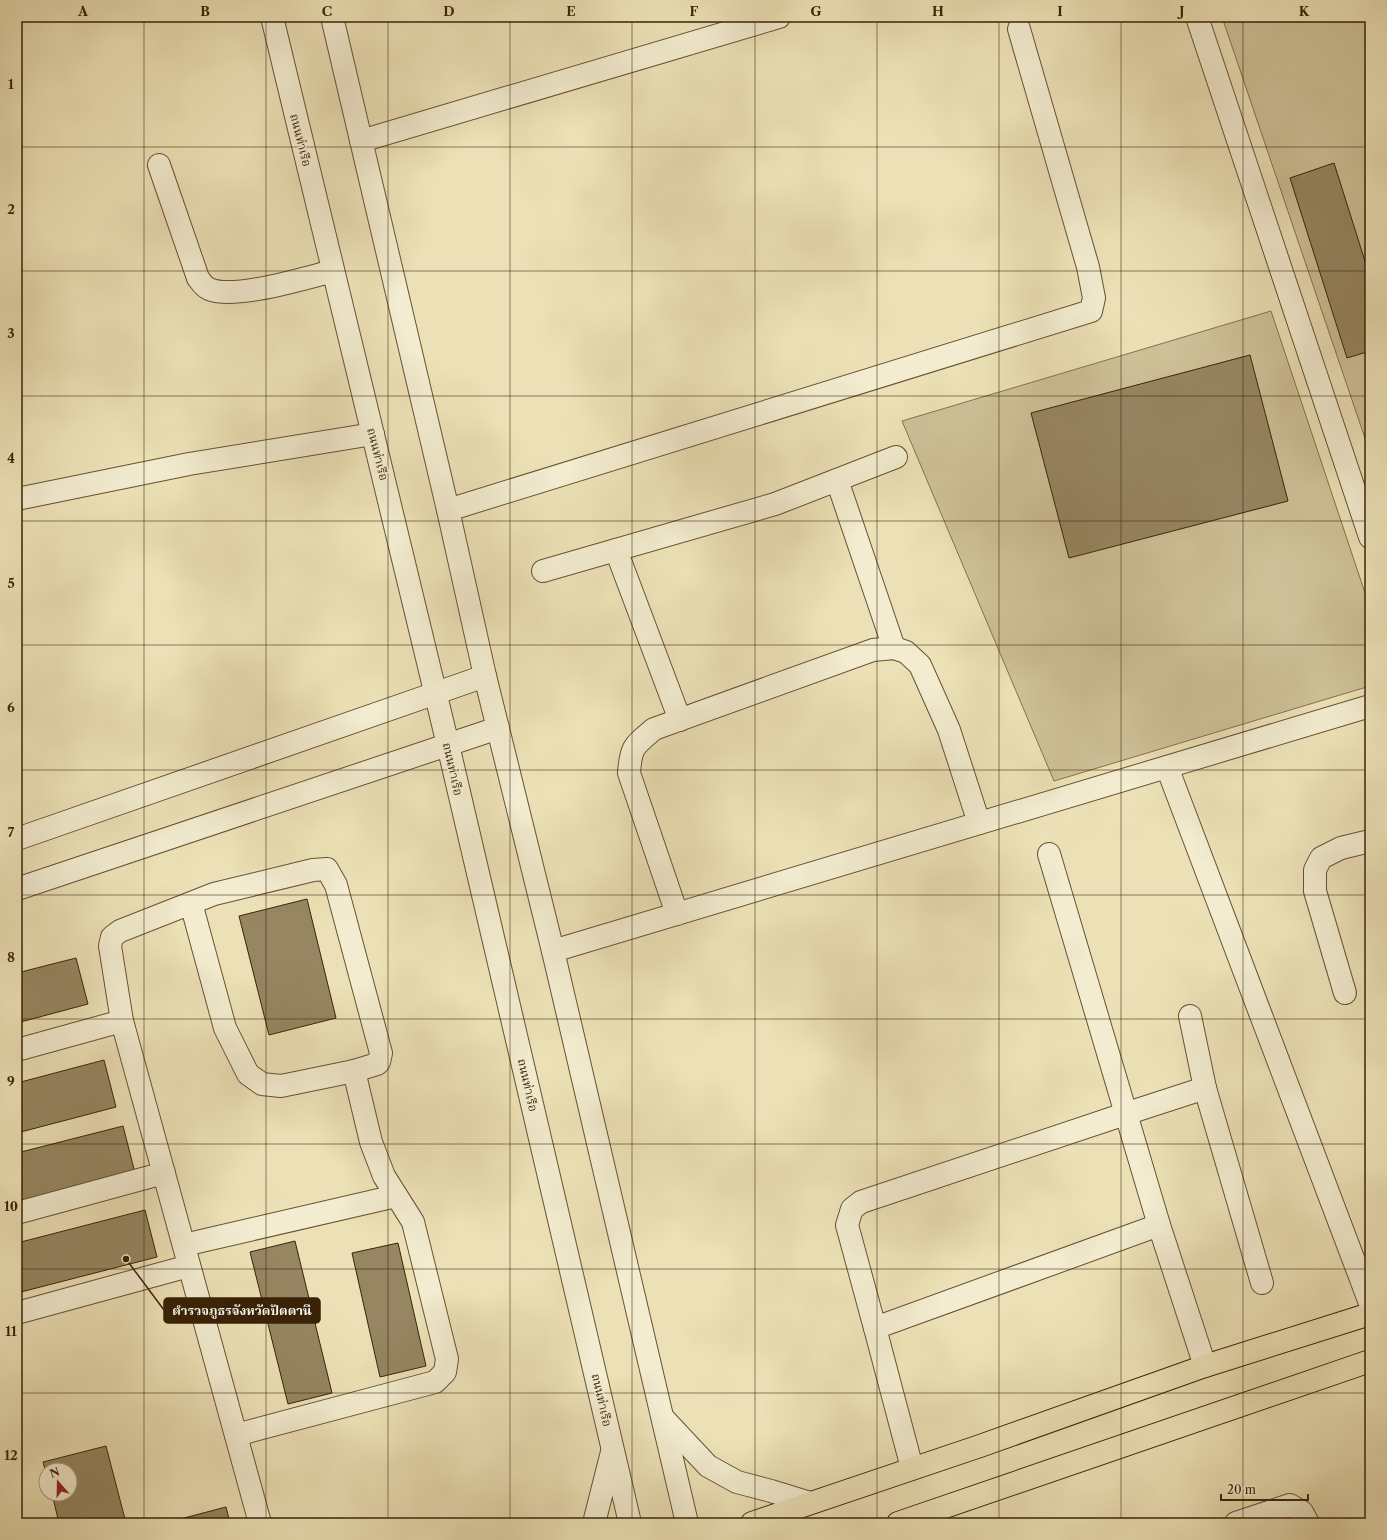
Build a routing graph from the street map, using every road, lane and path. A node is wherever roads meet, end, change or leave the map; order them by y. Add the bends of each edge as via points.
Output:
1 (272, 17) edge
2 (332, 17) edge
3 (778, 17) edge
4 (1197, 17) edge
5 (1019, 29) dead end
6 (361, 141) junction
7 (159, 165) dead end
8 (333, 272) junction
9 (373, 434) junction
10 (896, 457) dead end
11 (837, 480) junction
12 (17, 499) edge
13 (448, 510) junction
14 (1370, 537) edge
15 (616, 550) junction
16 (543, 571) dead end
17 (894, 648) junction
18 (485, 676) junction
19 (435, 694) junction
20 (1370, 706) edge
21 (680, 720) junction
22 (498, 728) junction
23 (448, 745) junction
24 (1167, 767) junction
25 (979, 823) junction
26 (17, 839) edge
27 (1370, 841) edge
28 (1049, 854) dead end
29 (17, 889) edge
30 (192, 903) junction
31 (676, 914) junction
32 (553, 951) junction
33 (1345, 993) dead end
34 (1190, 1016) dead end
35 (122, 1021) junction
36 (17, 1050) edge
37 (354, 1071) junction
38 (1205, 1088) junction
39 (1125, 1114) junction
40 (164, 1174) junction
41 (396, 1196) junction
42 (17, 1213) edge
43 (1158, 1225) junction
44 (184, 1245) junction
45 (189, 1266) junction
46 (1262, 1283) dead end
47 (1370, 1303) edge
48 (17, 1313) edge
49 (1370, 1314) edge
50 (876, 1328) junction
51 (1370, 1361) edge
52 (1205, 1366) junction
53 (664, 1418) junction
54 (236, 1435) junction
55 (613, 1448) junction
56 (912, 1468) junction
57 (810, 1504) junction
58 (260, 1523) edge
59 (594, 1523) edge
60 (630, 1523) edge
61 (687, 1523) edge
62 (752, 1523) edge
63 (898, 1523) edge
64 (1236, 1523) edge
65 (1308, 1523) edge

1 - 8 street, ถนนท่าเรือ
2 - 6 street
3 - 6 street
4 - 14 street
5 - 13 street via 1088,267 1094,298 1090,311
6 - 13 street
7 - 8 street via 198,278 208,289 223,292 249,291
8 - 9 street, ถนนท่าเรือ
9 - 12 street via 188,464
9 - 19 street, ถนนท่าเรือ
10 - 11 street
11 - 15 street via 775,504
11 - 17 street
13 - 18 street
15 - 16 street
15 - 21 street
17 - 21 street via 861,654
17 - 25 street via 906,652 920,665 949,730
18 - 19 street
18 - 22 street
19 - 23 street, ถนนท่าเรือ
19 - 26 street
20 - 24 street
21 - 31 street via 654,729 636,744 630,754 629,773
22 - 23 street
22 - 32 street
23 - 29 street
23 - 55 street, ถนนท่าเรือ
24 - 25 street
24 - 47 street
25 - 31 street
27 - 33 street via 1341,848 1321,858 1314,870 1315,891
28 - 39 street
30 - 35 street via 120,931 112,937 110,946
30 - 37 street via 225,1028 248,1074 262,1084 280,1086
30 - 37 street via 214,894 313,870 327,869 336,885 381,1053 377,1064
31 - 32 street
32 - 53 street
34 - 38 street
35 - 36 street
35 - 40 street
37 - 41 street via 371,1142 384,1176
38 - 39 street
38 - 46 street
39 - 43 street
39 - 50 street via 856,1206 850,1212 846,1225
40 - 42 street
40 - 44 street
41 - 44 street
41 - 54 street via 413,1222 447,1359 445,1372 435,1382
43 - 50 street
43 - 52 street
44 - 45 street
45 - 48 street
45 - 54 street
49 - 52 main road
50 - 56 street
51 - 63 main road
52 - 56 main road
53 - 57 street via 708,1466 737,1482
53 - 61 street
54 - 58 street
55 - 59 street
55 - 60 street, ถนนท่าเรือ
56 - 57 main road
57 - 62 main road
64 - 65 street via 1290,1505 1302,1512

